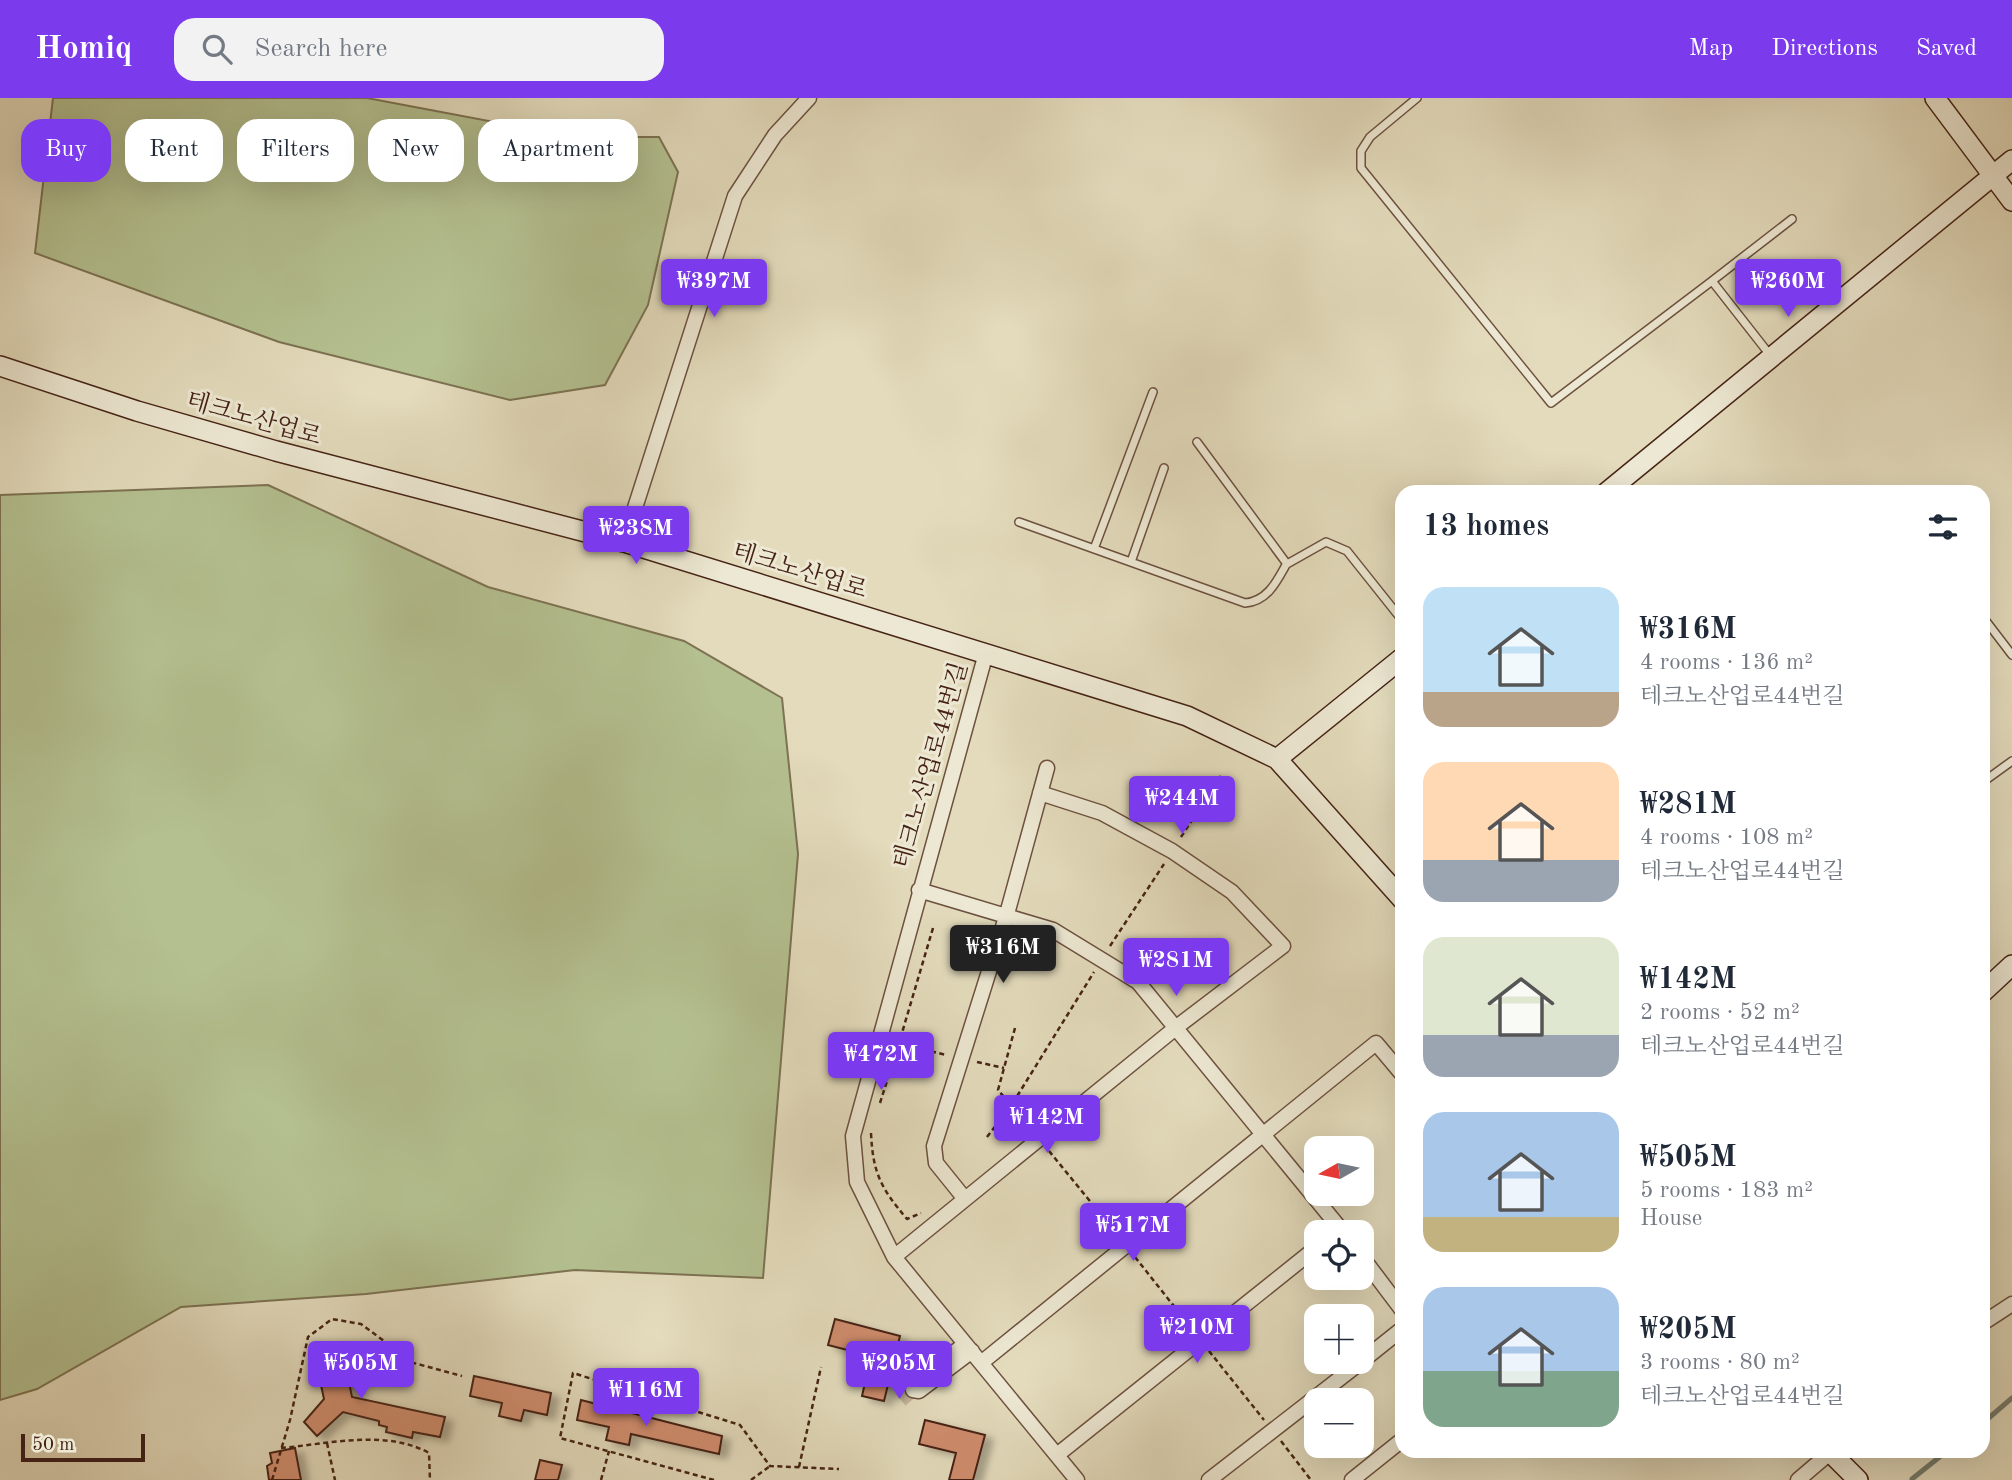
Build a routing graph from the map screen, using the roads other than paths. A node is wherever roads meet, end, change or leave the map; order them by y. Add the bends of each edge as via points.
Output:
1 (809, 98) edge
2 (1417, 98) edge
3 (1935, 98) edge
4 (2012, 160) edge
5 (1993, 175) junction
6 (2012, 201) edge
7 (1791, 219) dead end
8 (1712, 281) junction
9 (1772, 358) junction
10 (0, 366) edge
11 (1153, 393) dead end
12 (1197, 442) dead end
13 (1164, 468) dead end
14 (1616, 485) edge
15 (1019, 522) dead end
16 (624, 542) junction
17 (1094, 549) junction
18 (1131, 562) junction
19 (1287, 563) junction
20 (1395, 611) edge
21 (1990, 626) edge
22 (986, 653) junction
23 (2012, 655) edge
24 (1395, 664) edge
25 (1277, 759) junction
26 (2012, 761) edge
27 (1047, 768) dead end
28 (1990, 777) edge
29 (1040, 793) junction
30 (919, 890) junction
31 (1395, 891) edge
32 (1007, 914) junction
33 (2012, 965) edge
34 (1990, 985) edge
35 (1178, 1026) junction
36 (1395, 1065) edge
37 (1264, 1137) junction
38 (965, 1199) junction
39 (1331, 1220) edge
40 (894, 1257) junction
41 (1304, 1258) edge
42 (1374, 1273) edge
43 (1395, 1301) edge
44 (2012, 1304) edge
45 (1990, 1318) edge
46 (1395, 1334) edge
47 (1374, 1351) edge
48 (973, 1353) junction
49 (1344, 1374) edge
50 (1395, 1446) edge
51 (1057, 1455) junction
52 (1822, 1458) edge
53 (1837, 1458) edge
54 (1077, 1480) edge
55 (1209, 1480) edge
56 (1352, 1480) edge
57 (1798, 1480) edge
58 (1858, 1480) edge

1 - 16 street via 775,135 735,196
2 - 8 lane via 1370,137 1361,151 1362,168 1552,403
3 - 5 main road
4 - 5 main road
5 - 6 main road
5 - 9 main road
7 - 8 lane
8 - 9 lane
9 - 14 main road
10 - 16 main road, 테크노산업로 via 276,451
11 - 17 lane
12 - 19 lane
13 - 18 lane
15 - 17 lane
16 - 22 main road, 테크노산업로
17 - 18 lane
18 - 19 lane via 1245,603 1272,590
19 - 20 lane via 1326,542 1347,551
21 - 23 lane
22 - 25 main road, 테크노산업로 via 1187,716
22 - 30 street, 테크노산업로44번길
24 - 25 main road
25 - 31 main road, 테크노산업로
26 - 28 lane
27 - 29 street
29 - 32 street
29 - 35 street via 1102,813 1172,851 1232,892 1283,946
30 - 32 street, 테크노산업로44번길
30 - 40 street, 테크노산업로44번길 via 853,1136 857,1182
32 - 35 street, 테크노산업로44번길 via 1053,930 1138,982
32 - 38 street via 934,1146 936,1163
33 - 34 main road
35 - 37 street, 테크노산업로44번길
35 - 38 street
36 - 37 street via 1377,1043
37 - 39 street, 테크노산업로44번길
37 - 48 street via 1127,1246
38 - 40 street
40 - 48 street, 테크노산업로44번길
41 - 51 street
42 - 43 street
44 - 45 street
46 - 47 street
48 - 51 street, 테크노산업로44번길
49 - 55 street
50 - 56 street
51 - 54 street, 테크노산업로44번길
52 - 57 street
53 - 58 main road

